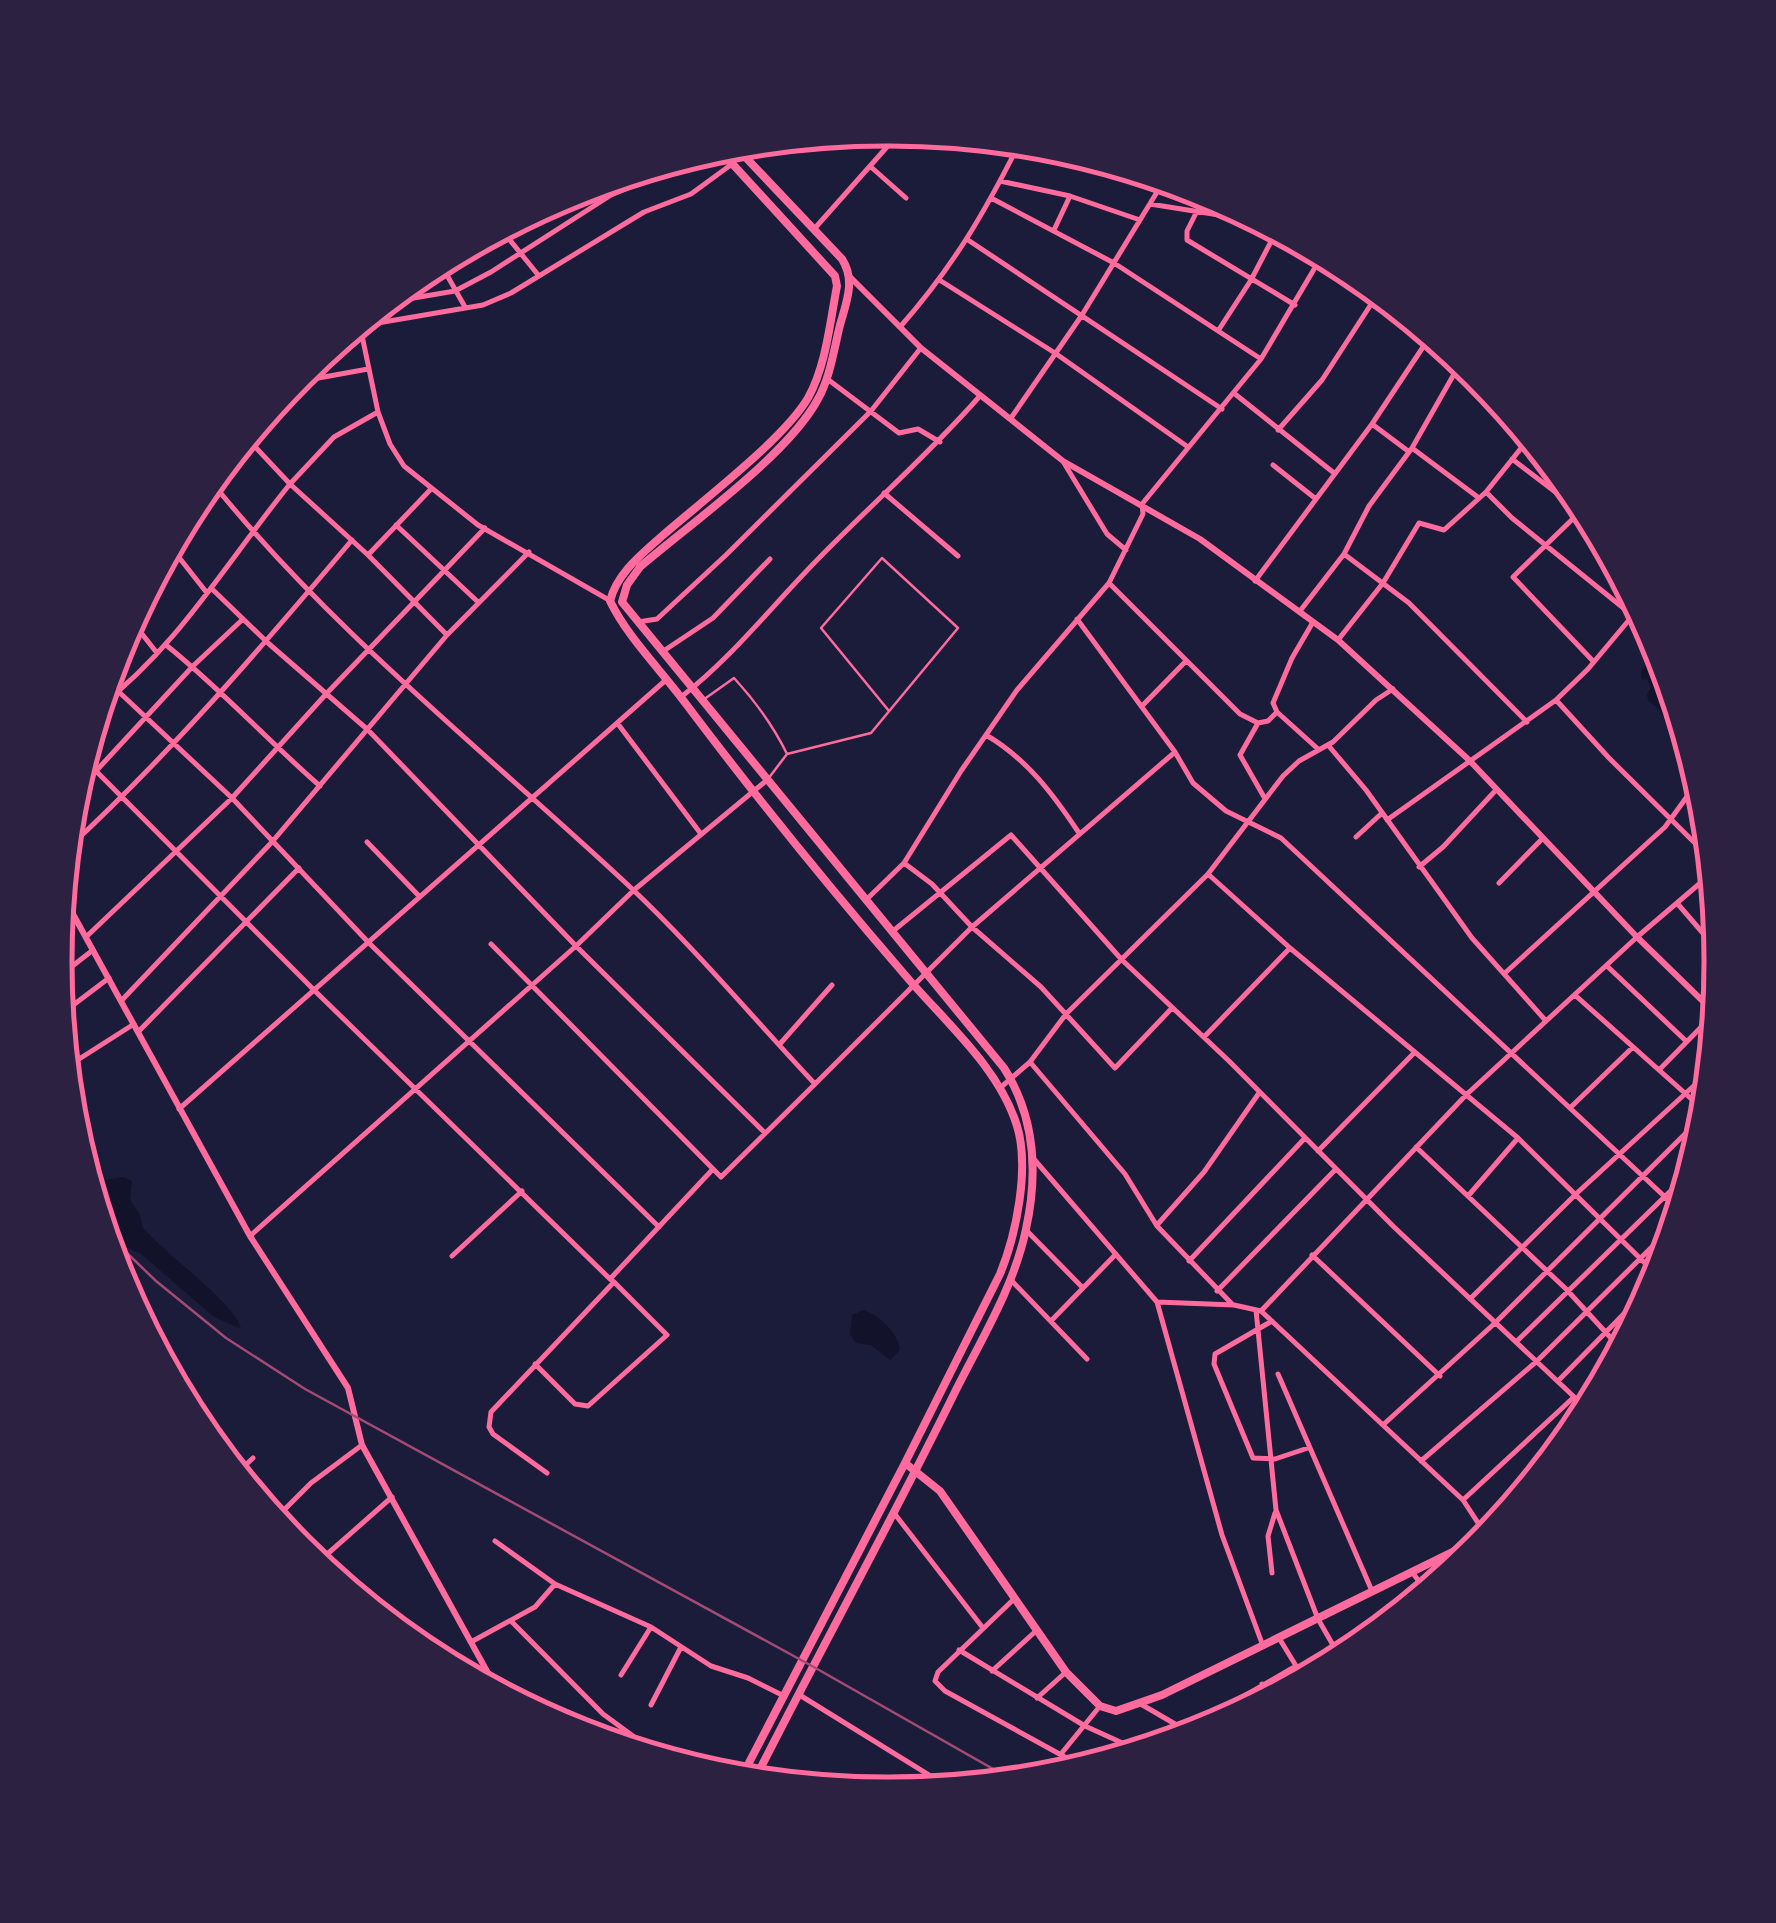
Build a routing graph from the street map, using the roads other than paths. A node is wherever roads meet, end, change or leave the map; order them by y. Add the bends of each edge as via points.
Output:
1 (888, 146) edge
2 (1013, 156) edge
3 (747, 159) edge
4 (732, 164) joint
5 (870, 166) junction
6 (1000, 181) junction
7 (1157, 192) edge
8 (616, 193) edge
9 (1070, 196) junction
10 (906, 198) dead end
11 (991, 198) junction
12 (1150, 204) junction
13 (1197, 211) junction
14 (1212, 214) edge
15 (1140, 220) junction
16 (815, 228) junction
17 (1054, 231) junction
18 (510, 239) edge
19 (968, 240) junction
20 (1271, 242) edge
21 (521, 254) junction
22 (1114, 263) junction
23 (1316, 267) edge
24 (447, 276) edge
25 (539, 276) junction
26 (849, 276) junction
27 (941, 280) junction
28 (1250, 280) junction
29 (455, 291) junction
30 (415, 298) edge
31 (1295, 305) junction
32 (1371, 305) edge
33 (466, 308) junction
34 (1082, 315) junction
35 (384, 321) edge
36 (900, 327) junction
37 (1218, 331) junction
38 (362, 338) edge
39 (1423, 346) edge
40 (921, 348) junction
41 (1054, 353) junction
42 (1261, 359) junction
43 (368, 370) junction
44 (1454, 374) edge
45 (318, 378) edge
46 (826, 378) junction
47 (1234, 394) junction
48 (979, 397) junction
49 (1222, 408) junction
50 (871, 411) junction
51 (378, 412) junction
52 (1009, 421) junction
53 (1372, 424) junction
54 (1278, 430) junction
55 (940, 442) junction
56 (256, 447) edge
57 (1188, 447) junction
58 (1521, 448) edge
59 (1410, 449) junction
60 (1512, 459) junction
61 (1063, 461) junction
62 (1273, 465) dead end
63 (1335, 474) junction
64 (290, 484) junction
65 (1550, 486) edge
66 (431, 490) junction
67 (1486, 492) junction
68 (221, 493) edge
69 (884, 493) junction
70 (1479, 498) junction
71 (1316, 499) junction
72 (1142, 504) junction
73 (1573, 519) edge
74 (396, 525) junction
75 (485, 528) junction
76 (251, 531) junction
77 (352, 540) junction
78 (1547, 546) junction
79 (1126, 550) junction
80 (529, 552) junction
81 (1344, 554) junction
82 (368, 555) junction
83 (958, 556) dead end
84 (180, 557) edge
85 (770, 559) dead end
86 (443, 570) junction
87 (1255, 581) junction
88 (1110, 583) junction
89 (1383, 583) junction
90 (209, 590) junction
91 (310, 590) junction
92 (414, 600) junction
93 (610, 600) junction
94 (479, 603) junction
95 (1622, 606) edge
96 (1299, 612) junction
97 (243, 618) junction
98 (1077, 619) junction
99 (1628, 620) edge
100 (638, 622) junction
101 (1313, 622) junction
102 (142, 634) edge
103 (447, 635) junction
104 (1338, 640) junction
105 (268, 643) junction
106 (166, 645) junction
107 (371, 648) junction
108 (662, 652) junction
109 (158, 654) junction
110 (1185, 662) junction
111 (1594, 662) junction
112 (193, 666) junction
113 (668, 679) junction
114 (406, 687) junction
115 (692, 688) junction
116 (1393, 689) junction
117 (119, 692) joint
118 (327, 693) junction
119 (220, 694) junction
120 (681, 697) junction
121 (1556, 700) junction
122 (702, 701) junction
123 (1142, 707) junction
124 (890, 711) junction
125 (1276, 712) junction
126 (147, 716) junction
127 (1528, 722) junction
128 (618, 724) junction
129 (1258, 724) junction
130 (368, 730) junction
131 (986, 735) junction
132 (176, 745) junction
133 (1328, 745) junction
134 (276, 748) junction
135 (1318, 749) junction
136 (1174, 752) junction
137 (787, 754) junction
138 (1469, 760) junction
139 (96, 771) joint
140 (768, 780) junction
141 (320, 786) junction
142 (1496, 790) junction
143 (753, 792) junction
144 (532, 796) junction
145 (1687, 796) edge
146 (1264, 797) junction
147 (232, 798) junction
148 (122, 799) junction
149 (1382, 813) junction
150 (1670, 816) junction
151 (1387, 820) junction
152 (1245, 822) junction
153 (1079, 832) junction
154 (82, 835) edge
155 (701, 835) junction
156 (1356, 836) dead end
157 (1543, 838) junction
158 (272, 842) junction
159 (367, 842) dead end
160 (1695, 843) edge
161 (479, 845) junction
162 (178, 852) junction
163 (904, 863) junction
164 (1419, 866) junction
165 (299, 868) junction
166 (1040, 868) junction
167 (1208, 874) junction
168 (1499, 883) dead end
169 (1700, 883) edge
170 (634, 890) junction
171 (1593, 890) junction
172 (940, 894) junction
173 (222, 895) junction
174 (420, 896) junction
175 (866, 900) junction
176 (1677, 903) junction
177 (74, 915) edge
178 (247, 922) junction
179 (972, 927) junction
180 (893, 932) junction
181 (1703, 934) edge
182 (86, 937) junction
183 (1637, 937) junction
184 (369, 943) junction
185 (491, 944) dead end
186 (576, 946) junction
187 (1290, 948) junction
188 (93, 950) junction
189 (1122, 960) junction
190 (72, 966) edge
191 (1607, 966) junction
192 (926, 971) junction
193 (1504, 972) junction
194 (109, 978) junction
195 (832, 984) dead end
196 (913, 984) junction
197 (532, 986) junction
198 (316, 992) junction
199 (1576, 996) junction
200 (122, 1000) junction
201 (1703, 1000) edge
202 (74, 1005) edge
203 (1172, 1008) junction
204 (1066, 1014) junction
205 (1547, 1022) junction
206 (1701, 1027) edge
207 (136, 1028) junction
208 (1204, 1037) junction
209 (1686, 1041) junction
210 (468, 1042) junction
211 (779, 1046) junction
212 (1634, 1047) junction
213 (1512, 1052) junction
214 (1414, 1053) junction
215 (78, 1061) edge
216 (1030, 1062) junction
217 (1659, 1070) junction
218 (1012, 1080) junction
219 (815, 1084) junction
220 (1694, 1086) edge
221 (416, 1087) junction
222 (1000, 1088) junction
223 (1259, 1093) junction
224 (1686, 1094) junction
225 (1466, 1095) junction
226 (1692, 1099) edge
227 (1572, 1107) junction
228 (179, 1109) junction
229 (764, 1133) junction
230 (1685, 1134) edge
231 (1305, 1138) junction
232 (1518, 1138) junction
233 (1416, 1146) junction
234 (1318, 1151) junction
235 (1620, 1152) junction
236 (1033, 1158) junction
237 (1336, 1169) junction
238 (714, 1170) junction
239 (1644, 1176) junction
240 (1671, 1190) edge
241 (522, 1191) junction
242 (1577, 1193) junction
243 (1468, 1196) junction
244 (1665, 1196) junction
245 (1366, 1199) junction
246 (1668, 1199) edge
247 (1599, 1216) junction
248 (1157, 1226) junction
249 (658, 1228) junction
250 (1026, 1230) junction
251 (250, 1236) junction
252 (1620, 1238) junction
253 (1651, 1247) edge
254 (1522, 1248) junction
255 (1116, 1254) junction
256 (1312, 1255) junction
257 (452, 1256) dead end
258 (1640, 1258) junction
259 (1189, 1261) junction
260 (1645, 1264) edge
261 (1546, 1270) junction
262 (612, 1280) junction
263 (1010, 1280) junction
264 (1083, 1288) junction
265 (1566, 1289) junction
266 (1216, 1291) junction
267 (1470, 1299) junction
268 (1157, 1302) junction
269 (1234, 1306) junction
270 (1259, 1310) junction
271 (1586, 1311) junction
272 (1623, 1314) edge
273 (1272, 1321) junction
274 (1051, 1322) junction
275 (1495, 1323) junction
276 (1258, 1329) junction
277 (1605, 1332) junction
278 (1611, 1338) edge
279 (1516, 1342) junction
280 (1087, 1359) dead end
281 (1537, 1362) junction
282 (535, 1364) junction
283 (1278, 1374) dead end
284 (1440, 1376) junction
285 (1558, 1381) junction
286 (1576, 1399) edge
287 (1573, 1404) edge
288 (1384, 1424) junction
289 (362, 1445) junction
290 (1308, 1448) junction
291 (252, 1458) dead end
292 (1271, 1458) junction
293 (1422, 1461) junction
294 (905, 1463) junction
295 (246, 1464) edge
296 (917, 1470) junction
297 (547, 1474) dead end
298 (392, 1497) junction
299 (1463, 1500) junction
300 (284, 1509) edge
301 (1276, 1510) junction
302 (894, 1514) junction
303 (1479, 1523) edge
304 (494, 1541) dead end
305 (328, 1554) edge
306 (1447, 1555) edge
307 (1412, 1572) junction
308 (1272, 1573) dead end
309 (1419, 1581) edge
310 (555, 1584) junction
311 (1372, 1592) junction
312 (1015, 1598) junction
313 (1318, 1618) junction
314 (512, 1622) junction
315 (651, 1627) junction
316 (983, 1628) junction
317 (1036, 1630) junction
318 (1279, 1638) junction
319 (471, 1642) junction
320 (1333, 1645) edge
321 (681, 1646) junction
322 (1263, 1646) junction
323 (959, 1650) junction
324 (1296, 1666) joint
325 (992, 1671) junction
326 (487, 1672) edge
327 (1066, 1672) junction
328 (621, 1675) dead end
329 (1262, 1684) joint
330 (798, 1694) junction
331 (1247, 1694) edge
332 (782, 1696) junction
333 (1037, 1698) junction
334 (1136, 1702) junction
335 (651, 1705) dead end
336 (1100, 1706) junction
337 (1173, 1725) edge
338 (1085, 1726) junction
339 (632, 1736) edge
340 (1120, 1743) edge
341 (1061, 1754) junction
342 (1066, 1757) edge
343 (748, 1764) edge
344 (761, 1766) edge
345 (930, 1775) edge

1 - 5 street
2 - 6 street
3 - 16 highway
4 - 25 street via 691,194 644,212
4 - 93 highway via 834,276 822,358 797,412 638,557
5 - 10 street
5 - 16 street
6 - 9 street
6 - 11 street
7 - 12 street
8 - 21 street
9 - 15 street
9 - 17 street
11 - 17 street
11 - 19 street
12 - 13 street
12 - 15 street
13 - 14 street
13 - 28 street via 1187,240
15 - 22 street
16 - 26 highway
17 - 22 street
18 - 21 street
19 - 27 street
19 - 34 street
20 - 28 street
21 - 25 street
21 - 29 street
22 - 34 street
22 - 37 street
23 - 31 street
24 - 29 street
25 - 33 street
26 - 36 street
26 - 46 highway
27 - 36 street
27 - 41 street
28 - 31 street
28 - 37 street
29 - 30 street
29 - 33 street
31 - 42 street
32 - 54 street via 1322,380
33 - 35 street
34 - 41 street
34 - 49 street
36 - 40 street
37 - 42 street
38 - 43 street
39 - 53 street
40 - 48 street
40 - 50 street
41 - 52 street
41 - 57 street
42 - 47 street
43 - 45 street
43 - 51 street
44 - 59 street
46 - 50 street
46 - 100 highway via 812,409 775,452 634,574 622,602
47 - 49 street
47 - 54 street
48 - 52 street
48 - 55 street
49 - 57 street
50 - 55 street via 899,432 918,428
50 - 100 street via 658,619
51 - 64 street via 334,437
51 - 66 street via 404,466
52 - 61 street
53 - 59 street
53 - 63 street
54 - 63 street
55 - 69 street
56 - 64 street
57 - 72 street
58 - 60 street
59 - 70 street
59 - 81 street
60 - 65 street
60 - 67 street
61 - 72 street
61 - 79 street via 1107,534
62 - 71 street
63 - 71 street
64 - 76 street
64 - 77 street
66 - 74 street
66 - 75 street
67 - 70 street
67 - 78 street
68 - 76 street
69 - 83 street
69 - 115 street
70 - 89 street via 1444,530 1419,522
71 - 87 street
72 - 79 street
72 - 87 street
73 - 78 street
74 - 82 street
74 - 86 street
75 - 80 street
75 - 86 street
76 - 90 street
76 - 91 street
77 - 82 street
77 - 91 street
78 - 95 street
78 - 111 street via 1513,577
79 - 88 street
80 - 93 street
80 - 94 street
81 - 89 street
81 - 96 street
82 - 92 street
84 - 90 street
85 - 108 street via 713,618
86 - 92 street
86 - 94 street
87 - 96 street
88 - 98 street
88 - 110 street
89 - 104 street
89 - 127 street
90 - 97 street
90 - 106 street
91 - 105 street
91 - 107 street
92 - 103 street
92 - 107 street
93 - 113 highway
94 - 103 street
96 - 101 street
97 - 105 street
97 - 112 street
98 - 123 street
98 - 131 street
99 - 111 street
100 - 108 highway
101 - 104 street
101 - 125 street via 1280,684
102 - 109 street
103 - 114 street
104 - 116 street
105 - 118 street
105 - 119 street
106 - 109 street
106 - 112 street
107 - 114 street
107 - 118 street
108 - 115 highway
109 - 117 street
110 - 123 street
110 - 129 street
111 - 121 street
112 - 119 street
112 - 126 street
113 - 120 highway
113 - 128 street
114 - 130 street
114 - 144 street
115 - 120 street
115 - 122 highway
116 - 133 street
116 - 138 street
117 - 126 street
118 - 130 street
118 - 134 street
119 - 132 street
119 - 134 street
120 - 143 highway
121 - 127 street
121 - 150 street
122 - 137 lane via 734,678
122 - 140 highway
123 - 136 street
124 - 124 lane via 958,628 882,558 821,628
124 - 137 lane via 871,733
125 - 129 street
125 - 135 street
126 - 132 street
126 - 139 street
127 - 138 street
128 - 144 street
128 - 155 street
129 - 146 street via 1240,756
130 - 141 street
130 - 161 street
131 - 153 street via 1048,787
131 - 163 street
132 - 147 street
132 - 148 street
133 - 135 street
133 - 149 street
134 - 141 street
134 - 147 street
135 - 146 street via 1298,760
136 - 152 street via 1193,783
136 - 153 street
137 - 140 lane
138 - 142 street
138 - 151 street
139 - 148 street
140 - 143 street
140 - 175 highway
141 - 158 street
142 - 157 street
142 - 164 street
143 - 155 street
143 - 196 highway
144 - 161 street
144 - 170 street
145 - 150 street
146 - 152 street
147 - 158 street
147 - 162 street
148 - 154 street
148 - 162 street
149 - 151 street
149 - 156 street
150 - 160 street
150 - 171 street
151 - 164 street
152 - 167 street
152 - 213 street via 1282,838
153 - 166 street
155 - 170 street
157 - 168 street
157 - 171 street
158 - 165 street
158 - 173 street
159 - 174 street
161 - 174 street
161 - 186 street
162 - 173 street
162 - 182 street
163 - 172 street
163 - 175 street
164 - 193 street
165 - 178 street
165 - 184 street
166 - 172 street via 1011,835
166 - 179 street
166 - 189 street
167 - 187 street
167 - 189 street
169 - 176 street
170 - 186 street
170 - 211 street
171 - 183 street
171 - 193 street
172 - 179 street
172 - 180 street
173 - 178 street
173 - 200 street
174 - 184 street
175 - 180 highway
176 - 181 street
176 - 183 street
177 - 182 street
178 - 198 street
178 - 207 street
179 - 192 street
179 - 204 street
180 - 192 highway
182 - 188 street
183 - 191 street
183 - 201 street
184 - 198 street
184 - 210 street
185 - 197 street
186 - 197 street
186 - 229 street
187 - 208 street
187 - 214 street
188 - 190 street
188 - 194 street
189 - 203 street
189 - 204 street
191 - 199 street
191 - 209 street
192 - 196 street
192 - 218 highway
193 - 205 street
194 - 200 street
194 - 202 street
195 - 211 street
196 - 219 street
196 - 222 highway
197 - 210 street
197 - 238 street
198 - 221 street
198 - 228 street
199 - 205 street
199 - 212 street
200 - 207 street
203 - 204 street via 1116,1068
203 - 208 street
204 - 216 street
205 - 213 street
206 - 209 street
207 - 215 street
207 - 228 street
208 - 223 street
209 - 217 street
210 - 221 street
210 - 249 street
211 - 219 street
212 - 217 street
212 - 227 street
213 - 225 street
213 - 227 street
214 - 225 street
214 - 234 street
216 - 218 street
216 - 248 street via 1125,1174
217 - 224 street
218 - 222 street
218 - 236 highway via 1029,1123
219 - 229 street
220 - 224 street
221 - 241 street
221 - 251 street
222 - 294 highway via 1021,1144 1012,1238
223 - 231 street
223 - 248 street
224 - 226 street
224 - 235 street
225 - 232 street
225 - 233 street
227 - 235 street
228 - 251 street
229 - 238 street via 720,1177
230 - 239 street
231 - 234 street
231 - 259 street
232 - 242 street
232 - 243 street
233 - 243 street
233 - 245 street
234 - 237 street
235 - 239 street
235 - 242 street
236 - 250 highway
236 - 255 street
237 - 245 street
237 - 266 street
238 - 249 street
239 - 244 street
239 - 247 street
240 - 244 street
241 - 257 street
241 - 262 street
242 - 247 street
242 - 254 street
243 - 254 street
244 - 246 street
244 - 252 street
245 - 256 street
245 - 267 street
247 - 252 street
247 - 261 street
248 - 259 street
249 - 262 street
250 - 263 highway
250 - 264 street
251 - 289 street via 348,1388
252 - 258 street
252 - 265 street
253 - 258 street
254 - 261 street
254 - 267 street
255 - 264 street
255 - 268 street
256 - 270 street
256 - 284 street
258 - 260 street
258 - 271 street
259 - 266 street
261 - 265 street
261 - 275 street
262 - 282 street
262 - 282 street via 667,1335 588,1406 575,1404
263 - 274 street
263 - 296 highway
264 - 274 street
265 - 271 street
265 - 279 street
266 - 269 street
267 - 275 street
268 - 269 street
268 - 322 street via 1222,1534
269 - 270 street
270 - 273 street
270 - 276 street
271 - 277 street
271 - 281 street
272 - 277 street
273 - 276 street
273 - 288 street
274 - 280 street
275 - 279 street
275 - 284 street
276 - 292 street
276 - 292 street via 1215,1354 1214,1364 1253,1458
277 - 278 street
277 - 285 street
279 - 281 street
281 - 285 street
281 - 293 street
282 - 297 street via 491,1412 490,1427
283 - 290 street
284 - 288 street
285 - 286 street
287 - 299 street
288 - 293 street
289 - 298 street
289 - 300 street
290 - 292 street
290 - 311 street
291 - 295 street
292 - 301 street
293 - 299 street
294 - 296 highway
294 - 332 highway
296 - 302 highway
296 - 312 highway via 940,1491
298 - 305 street
298 - 319 street
299 - 303 street
301 - 308 street via 1268,1536
301 - 313 street
302 - 316 street
302 - 330 highway
304 - 310 street
306 - 307 highway
307 - 309 street
307 - 311 highway
310 - 314 street
310 - 315 street
311 - 313 highway
312 - 316 street
312 - 317 highway
313 - 318 highway
313 - 320 street
314 - 319 street
314 - 339 street
315 - 321 street
315 - 328 street
316 - 323 street
317 - 325 street
317 - 327 highway
318 - 322 highway
318 - 324 street
319 - 326 street
321 - 332 street
321 - 335 street
322 - 334 highway via 1162,1696
323 - 325 street
323 - 341 street via 935,1677 938,1686
324 - 329 street
325 - 333 street
327 - 333 street
327 - 336 highway
329 - 331 street
330 - 344 highway
330 - 345 street
332 - 343 highway
333 - 338 street
334 - 336 highway via 1116,1711
334 - 337 street
336 - 338 street
338 - 340 street
338 - 341 street
341 - 342 street

